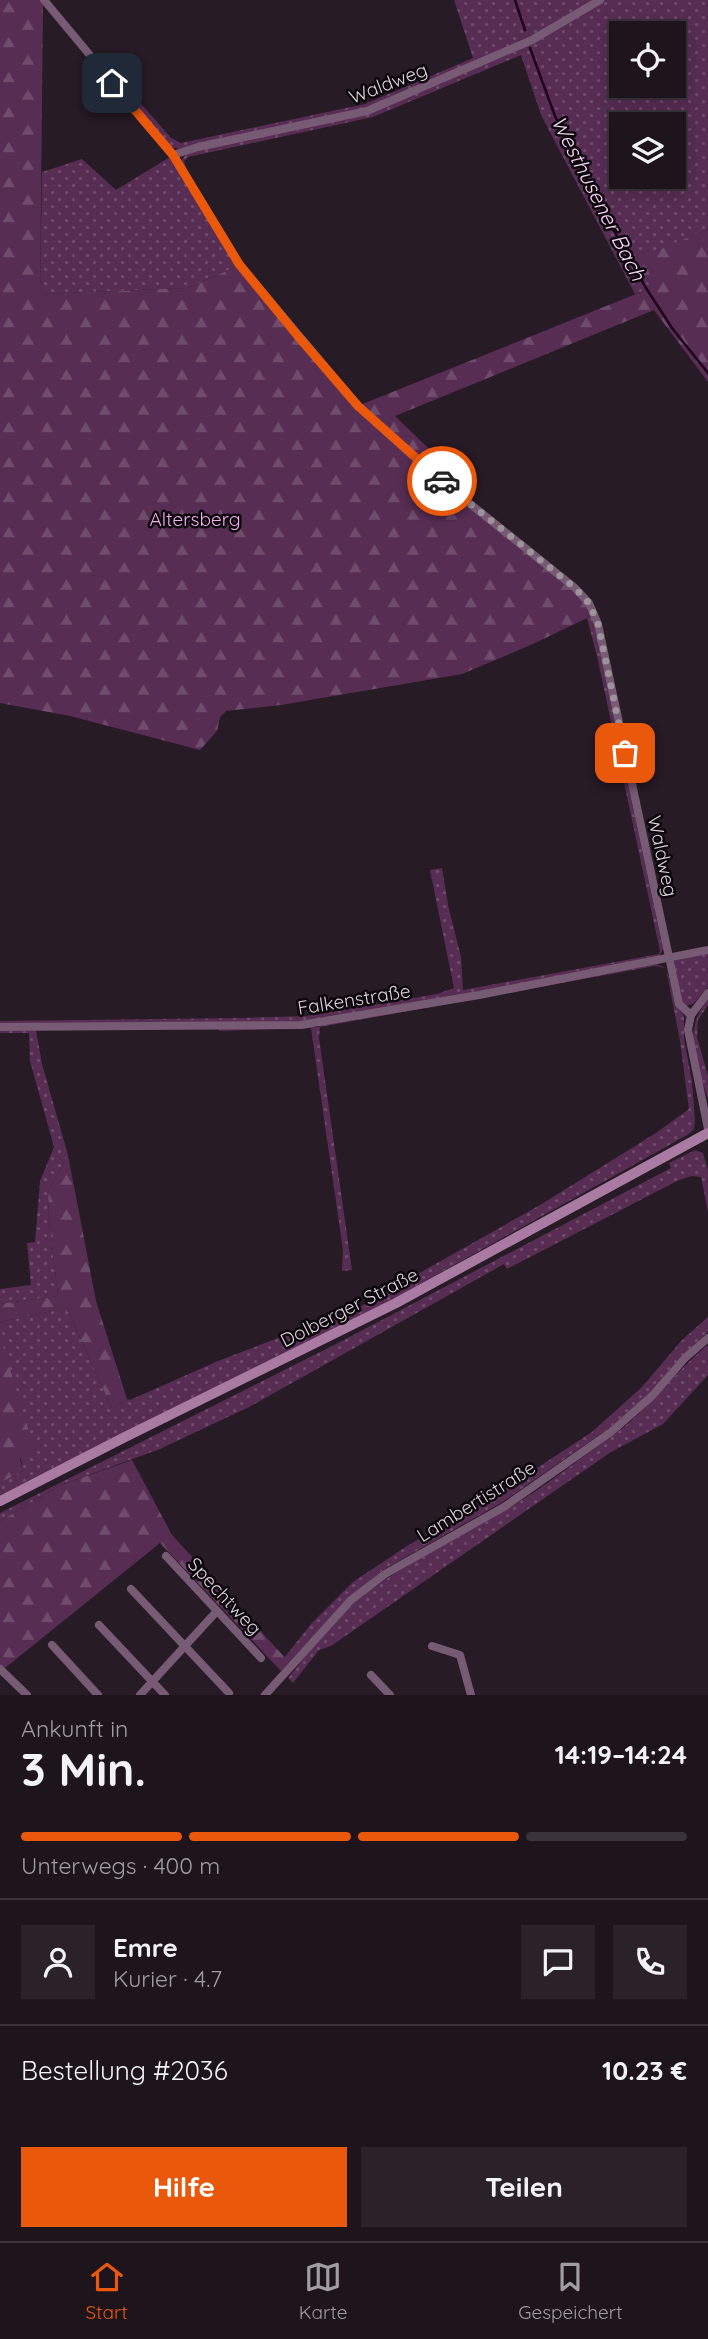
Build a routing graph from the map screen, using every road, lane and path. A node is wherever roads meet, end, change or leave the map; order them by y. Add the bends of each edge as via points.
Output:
1 (44, 0) edge
2 (600, 0) edge
3 (173, 155) junction
4 (708, 950) edge
5 (668, 958) junction
6 (708, 993) edge
7 (691, 1015) junction
8 (0, 1027) edge
9 (708, 1131) edge
10 (708, 1338) edge
11 (0, 1502) edge
12 (166, 1556) dead end
13 (131, 1589) dead end
14 (217, 1611) junction
15 (99, 1625) dead end
16 (52, 1645) dead end
17 (185, 1646) junction
18 (432, 1646) dead end
19 (261, 1658) dead end
20 (0, 1669) edge
21 (371, 1675) dead end
22 (152, 1682) junction
23 (229, 1693) edge
24 (27, 1695) edge
25 (98, 1695) edge
26 (139, 1695) edge
27 (164, 1695) edge
28 (265, 1695) edge
29 (390, 1695) edge
30 (471, 1695) edge

1 - 3 street, Waldweg
2 - 3 street, Waldweg via 532,40 367,111
3 - 5 street, Waldweg via 239,264 358,406 589,603 598,624
4 - 5 street, Falkenstraße
5 - 7 street, Waldweg via 679,1004
5 - 8 street, Falkenstraße via 301,1025
6 - 7 street
7 - 9 street via 688,1038
9 - 11 main road, Dolberger Straße via 396,1303
10 - 28 street, Lambertistraße via 611,1432 503,1507 385,1574 351,1600
12 - 14 street, Spechtweg
13 - 17 street
14 - 17 street
14 - 19 street, Spechtweg
15 - 22 street
16 - 25 street
17 - 22 street
17 - 23 street
18 - 30 street via 460,1655
20 - 24 street
21 - 29 street
22 - 26 street
22 - 27 street

